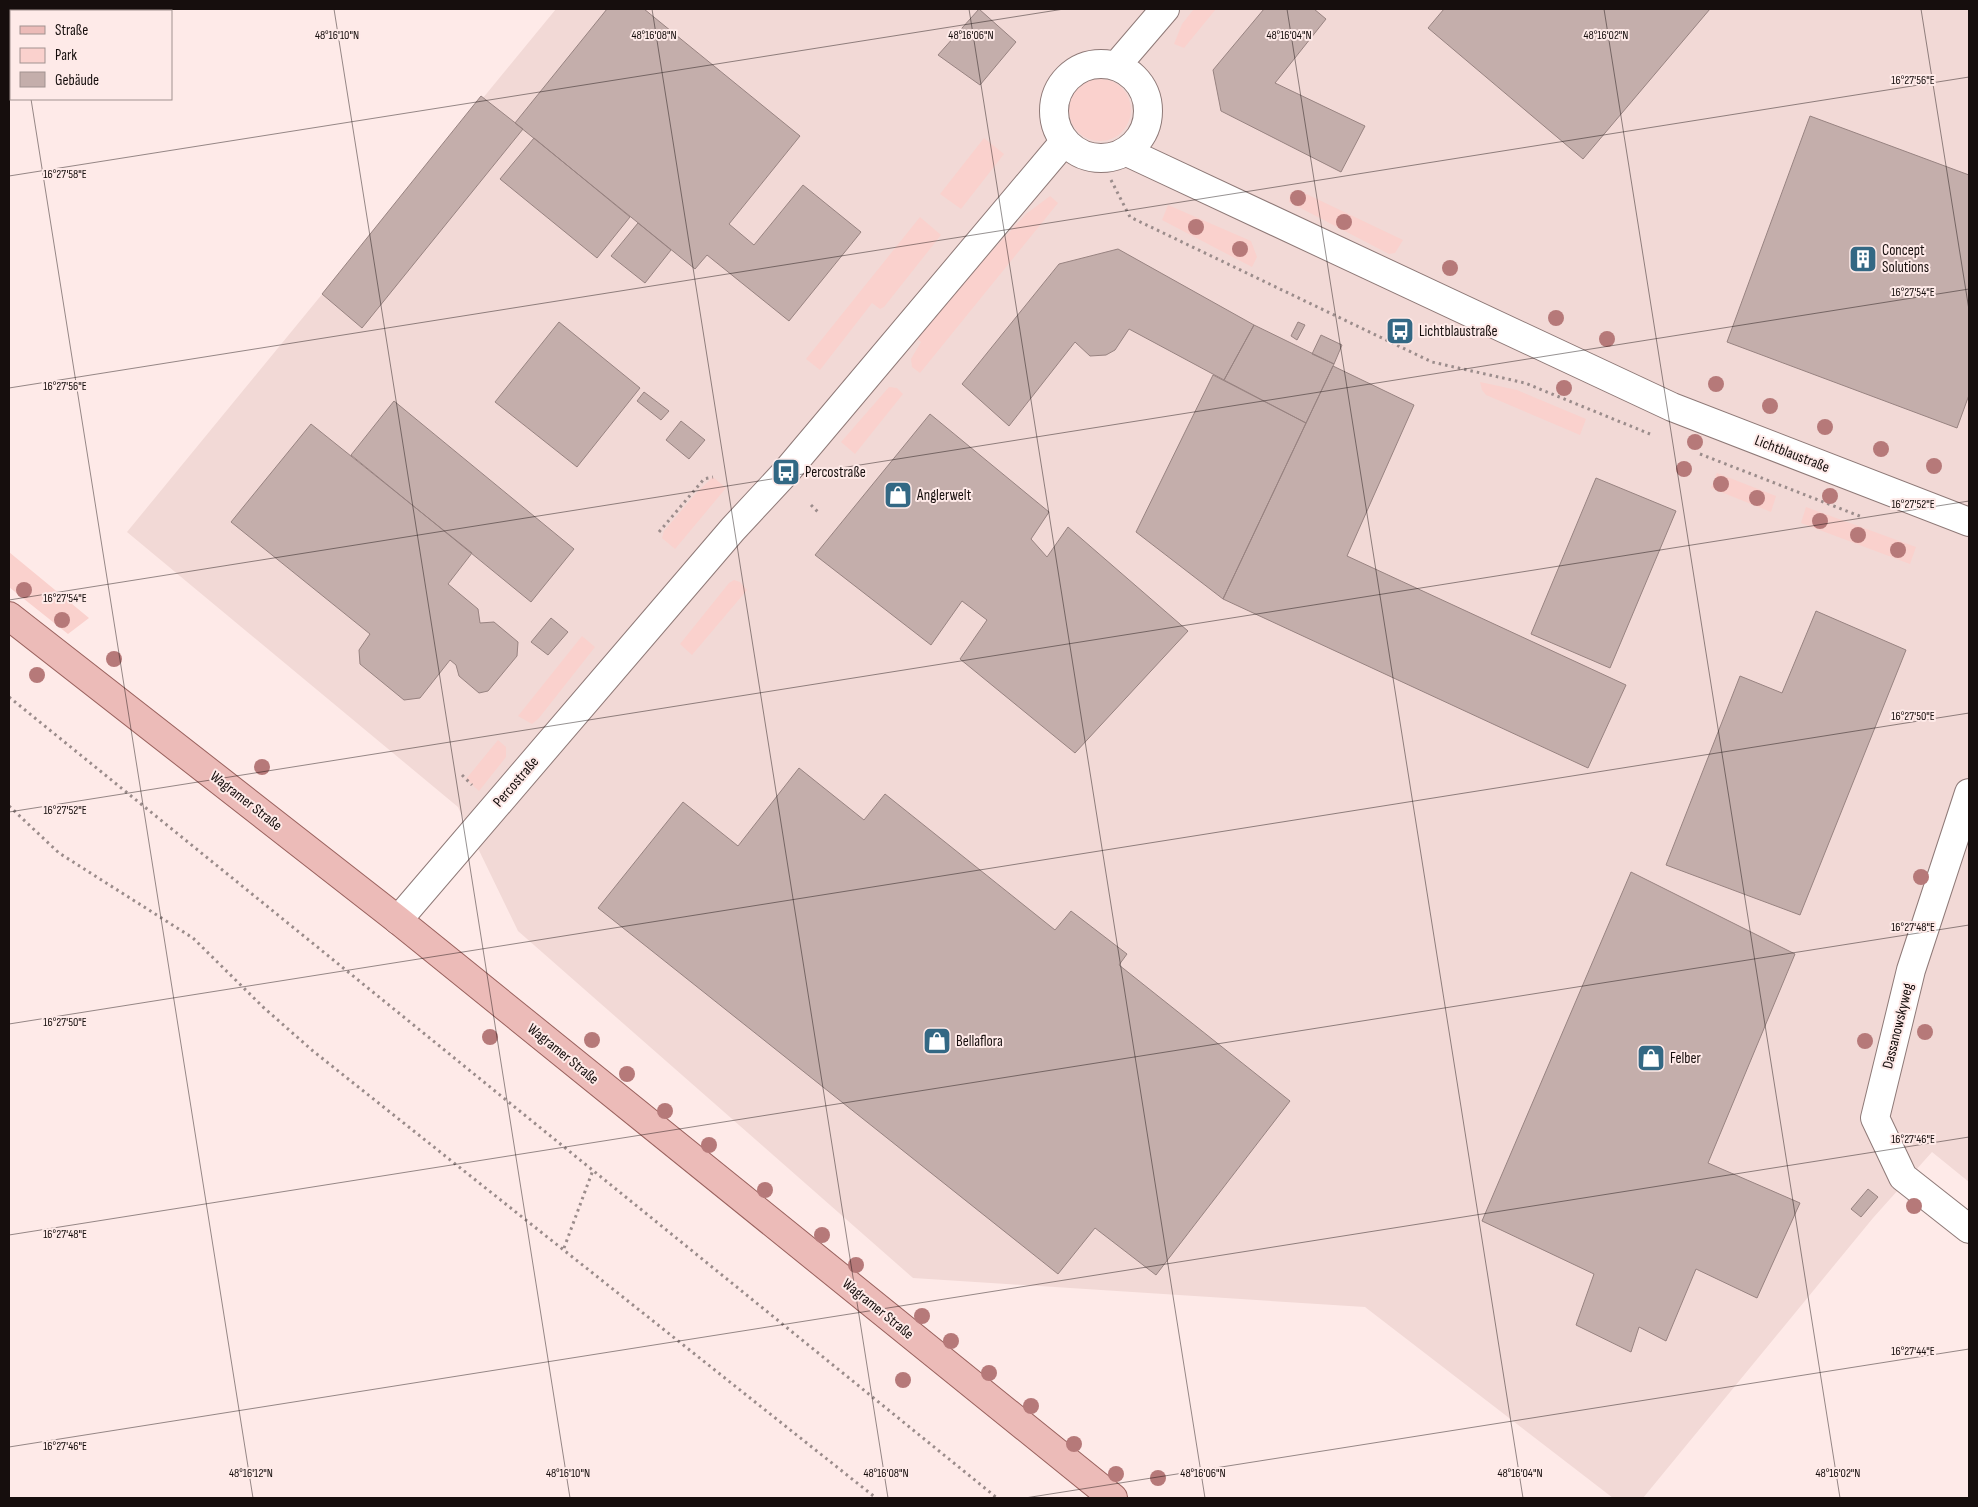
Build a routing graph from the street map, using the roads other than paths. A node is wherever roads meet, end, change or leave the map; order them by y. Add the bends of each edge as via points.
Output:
1 (1165, 9) edge
2 (1117, 65) junction
3 (1064, 142) junction
4 (1128, 152) junction
5 (1969, 522) edge
6 (9, 616) edge
7 (1969, 793) edge
8 (398, 920) junction
9 (1969, 1229) edge
10 (1112, 1498) edge

1 - 2 street
2 - 3 street via 1082,66 1061,84 1053,102 1053,118
2 - 4 street via 1133,76 1144,90 1150,111 1142,136
3 - 4 street via 1077,153 1100,160
3 - 8 street, Percostraße via 786,472 733,529
4 - 5 street, Lichtblaustraße via 1672,407
6 - 8 main road, Wagramer Straße
7 - 9 street, Dassanowskyweg via 1911,970 1875,1118 1904,1177
8 - 10 main road, Wagramer Straße

